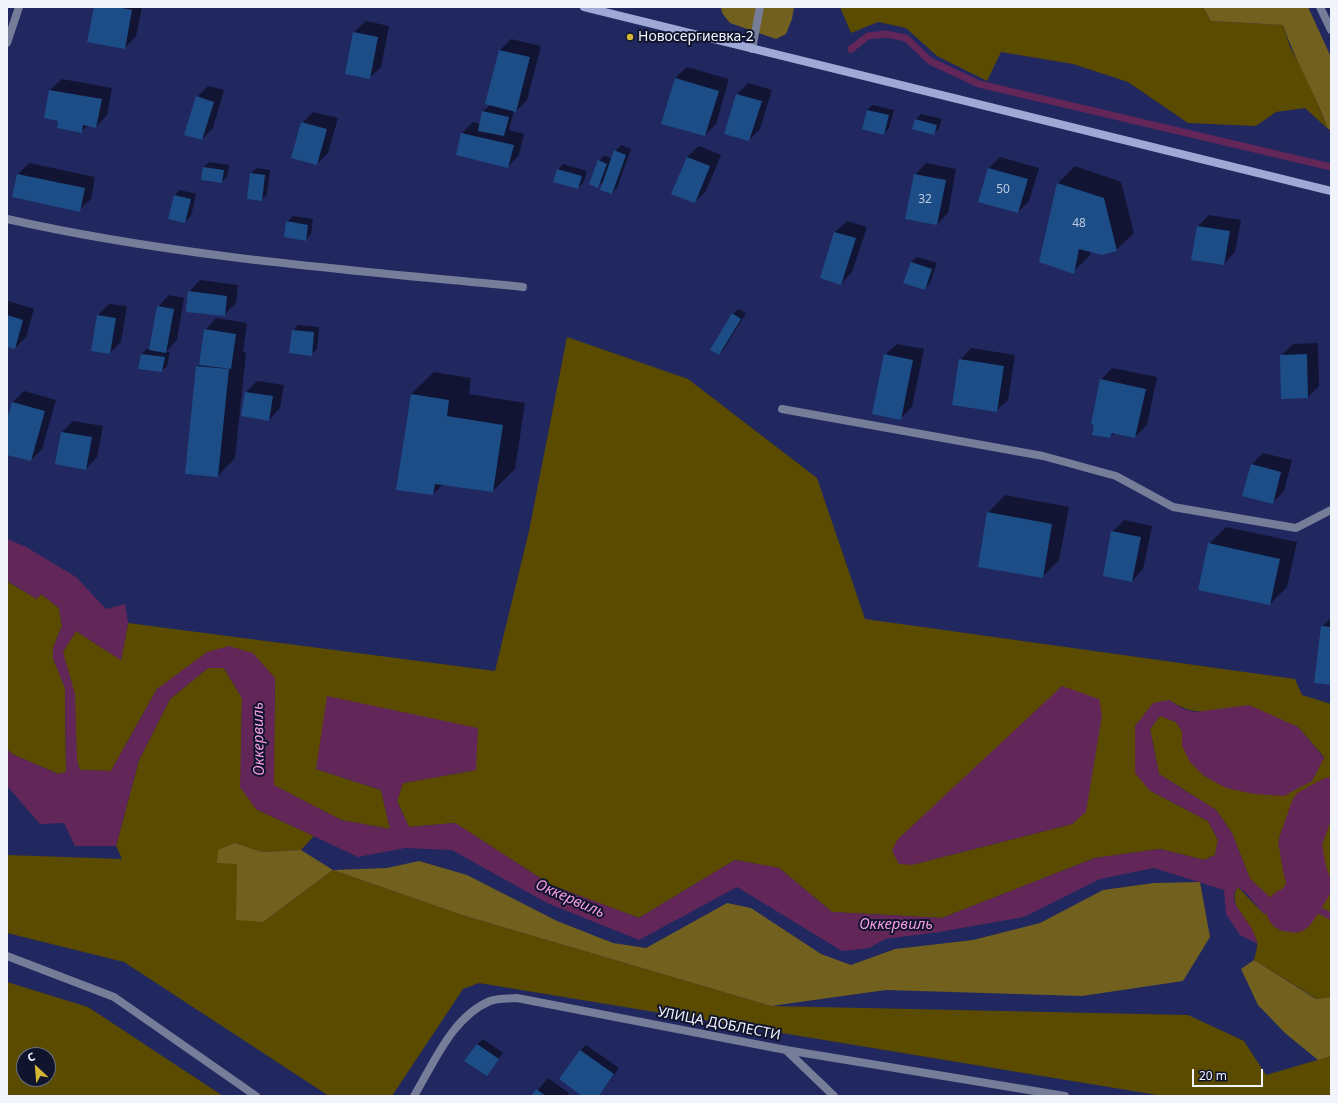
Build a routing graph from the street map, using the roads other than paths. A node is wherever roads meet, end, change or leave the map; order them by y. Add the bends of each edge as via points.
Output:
1 (19, 7) edge
2 (584, 7) edge
3 (760, 7) edge
4 (1320, 7) edge
5 (1331, 30) edge
6 (7, 43) edge
7 (752, 49) junction
8 (1331, 191) edge
9 (7, 219) edge
10 (523, 287) dead end
11 (782, 409) dead end
12 (1331, 510) edge
13 (7, 956) edge
14 (786, 1050) junction
15 (256, 1096) edge
16 (414, 1096) edge
17 (834, 1096) edge
18 (1066, 1096) edge

1 - 6 street
2 - 7 street
3 - 7 street
4 - 5 street
7 - 8 street
9 - 10 street via 66,232 263,261
11 - 12 street via 1043,456 1116,476 1173,507 1296,528
13 - 15 street via 114,997
14 - 16 street, УЛИЦА ДОБЛЕСТИ via 518,998 491,1001 469,1012 452,1032
14 - 17 street
14 - 18 street, УЛИЦА ДОБЛЕСТИ

